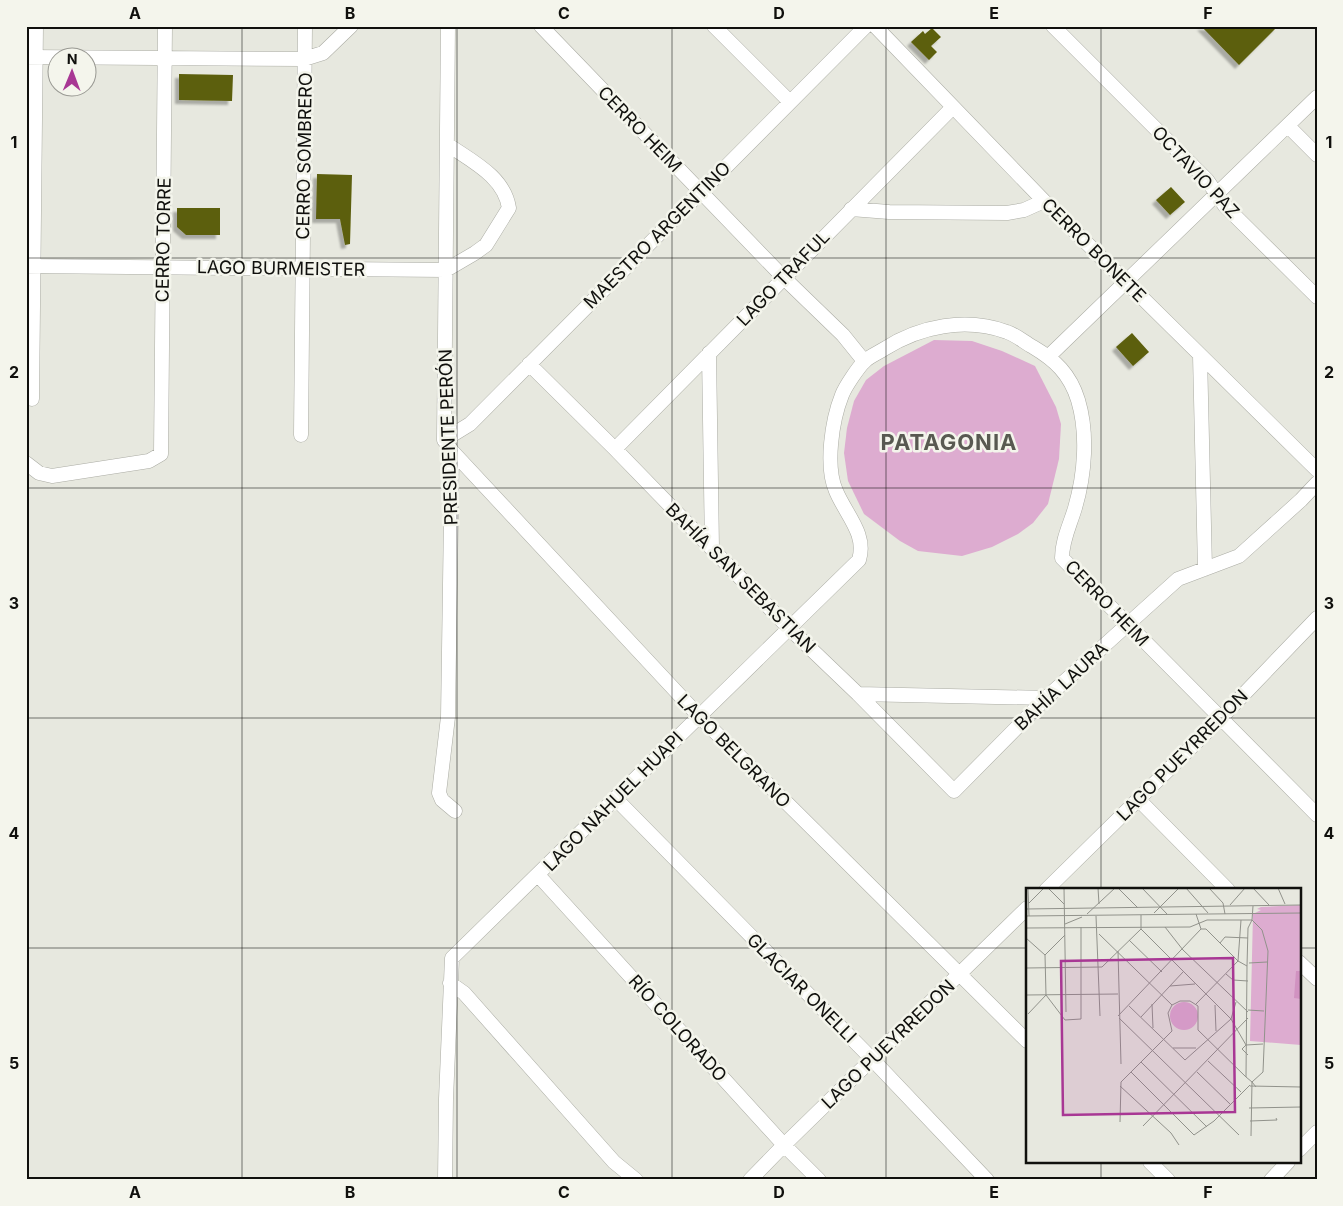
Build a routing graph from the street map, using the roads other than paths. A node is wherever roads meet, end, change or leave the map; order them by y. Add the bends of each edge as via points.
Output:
1 (36, 26) edge
2 (165, 26) edge
3 (305, 26) edge
4 (351, 26) edge
5 (448, 26) edge
6 (541, 26) edge
7 (714, 26) edge
8 (866, 26) edge
9 (875, 26) edge
10 (1053, 26) edge
11 (31, 57) edge
12 (164, 58) junction
13 (304, 59) junction
14 (1317, 97) edge
15 (790, 102) junction
16 (952, 108) junction
17 (1288, 126) junction
18 (447, 144) junction
19 (1317, 155) edge
20 (701, 191) junction
21 (1216, 194) junction
22 (1044, 201) junction
23 (851, 209) junction
24 (30, 266) edge
25 (162, 267) junction
26 (302, 269) junction
27 (446, 270) junction
28 (783, 278) junction
29 (1126, 282) junction
30 (1317, 297) edge
31 (709, 353) junction
32 (1200, 355) junction
33 (1050, 356) junction
34 (864, 362) junction
35 (529, 364) junction
36 (32, 400) dead end
37 (301, 435) dead end
38 (448, 446) junction
39 (615, 449) junction
40 (27, 464) edge
41 (1317, 470) edge
42 (1317, 483) edge
43 (712, 549) junction
44 (858, 560) joint
45 (1205, 569) junction
46 (1317, 618) edge
47 (1127, 625) junction
48 (789, 628) junction
49 (858, 694) junction
50 (1046, 698) junction
51 (699, 716) junction
52 (1220, 719) junction
53 (954, 790) joint
54 (615, 798) junction
55 (1138, 799) junction
56 (454, 811) dead end
57 (1317, 815) edge
58 (538, 875) junction
59 (1050, 888) edge
60 (1226, 888) edge
61 (1026, 909) edge
62 (1300, 963) edge
63 (959, 974) junction
64 (1317, 979) edge
65 (450, 983) junction
66 (1026, 1040) edge
67 (872, 1059) junction
68 (1317, 1132) edge
69 (1301, 1144) edge
70 (784, 1145) junction
71 (1152, 1164) edge
72 (1286, 1164) edge
73 (445, 1180) edge
74 (636, 1180) edge
75 (750, 1180) edge
76 (819, 1180) edge
77 (987, 1180) edge
78 (1168, 1180) edge
79 (1271, 1180) edge

1 - 11 street
2 - 12 street, CERRO TORRE
3 - 13 street, CERRO SOMBRERO
4 - 13 street via 323,53
5 - 18 street, PRESIDENTE PERÓN
6 - 20 street, CERRO HEIM
7 - 15 street
8 - 15 street, MAESTRO ARGENTINO
9 - 16 street, CERRO BONETE
10 - 21 street, OCTAVIO PAZ via 1207,180
11 - 12 street
11 - 24 street
12 - 13 street
12 - 25 street, CERRO TORRE
13 - 26 street, CERRO SOMBRERO
14 - 17 street
15 - 20 street, MAESTRO ARGENTINO
16 - 22 street, CERRO BONETE
16 - 23 street, LAGO TRAFUL
17 - 19 street
17 - 21 street
18 - 27 street, PRESIDENTE PERÓN
18 - 27 street via 500,184 509,208 486,245
20 - 28 street, CERRO HEIM
20 - 35 street, MAESTRO ARGENTINO
21 - 29 street
21 - 30 street, OCTAVIO PAZ
22 - 23 street via 1007,213
22 - 29 street, CERRO BONETE
23 - 28 street, LAGO TRAFUL
24 - 25 street, LAGO BURMEISTER
24 - 36 street
25 - 26 street, LAGO BURMEISTER
25 - 40 street, CERRO TORRE via 161,454 149,461 52,476 38,473
26 - 27 street, LAGO BURMEISTER
26 - 37 street, CERRO SOMBRERO
27 - 38 street, PRESIDENTE PERÓN
28 - 31 street, LAGO TRAFUL
28 - 34 street, CERRO HEIM via 842,335
29 - 32 street, CERRO BONETE
29 - 33 street
31 - 39 street, LAGO TRAFUL
31 - 43 street
32 - 41 street, CERRO BONETE
32 - 45 street
33 - 34 street, CERRO HEIM via 1008,332 983,325 957,324 897,341
33 - 47 street, CERRO HEIM via 1067,374 1078,398 1084,424 1083,466 1076,506 1062,546 1062,558
34 - 44 street, CERRO HEIM via 842,393 834,423 830,460 836,490 860,538 862,550
35 - 38 street, MAESTRO ARGENTINO
35 - 39 street, BAHÍA SAN SEBASTIAN
38 - 51 street, LAGO BELGRANO
38 - 56 street, PRESIDENTE PERÓN via 448,717 438,794
39 - 43 street, BAHÍA SAN SEBASTIAN
42 - 45 street, BAHÍA LAURA via 1239,556
43 - 48 street, BAHÍA SAN SEBASTIAN
44 - 48 street, LAGO NAHUEL HUAPI
45 - 47 street, BAHÍA LAURA via 1178,579
46 - 52 street, LAGO PUEYRREDON
47 - 50 street, BAHÍA LAURA
47 - 52 street, CERRO HEIM
48 - 49 street, BAHÍA SAN SEBASTIAN
48 - 51 street, LAGO NAHUEL HUAPI
49 - 50 street
49 - 53 street, BAHÍA SAN SEBASTIAN
50 - 53 street, BAHÍA LAURA
51 - 54 street, LAGO NAHUEL HUAPI
51 - 63 street, LAGO BELGRANO
52 - 55 street, LAGO PUEYRREDON
52 - 57 street, CERRO HEIM
54 - 58 street, LAGO NAHUEL HUAPI
54 - 67 street, GLACIAR ONELLI
55 - 59 street, LAGO PUEYRREDON
55 - 60 street
58 - 65 street, LAGO NAHUEL HUAPI via 452,958
58 - 70 street, RÍO COLORADO
61 - 63 street, LAGO PUEYRREDON
62 - 64 street
63 - 66 street, LAGO BELGRANO
63 - 67 street, LAGO PUEYRREDON
65 - 73 street
65 - 74 street via 464,994 614,1162
67 - 70 street, LAGO PUEYRREDON
67 - 77 street, GLACIAR ONELLI
68 - 69 street
70 - 75 street, LAGO PUEYRREDON
70 - 76 street, RÍO COLORADO
71 - 78 street
72 - 79 street

